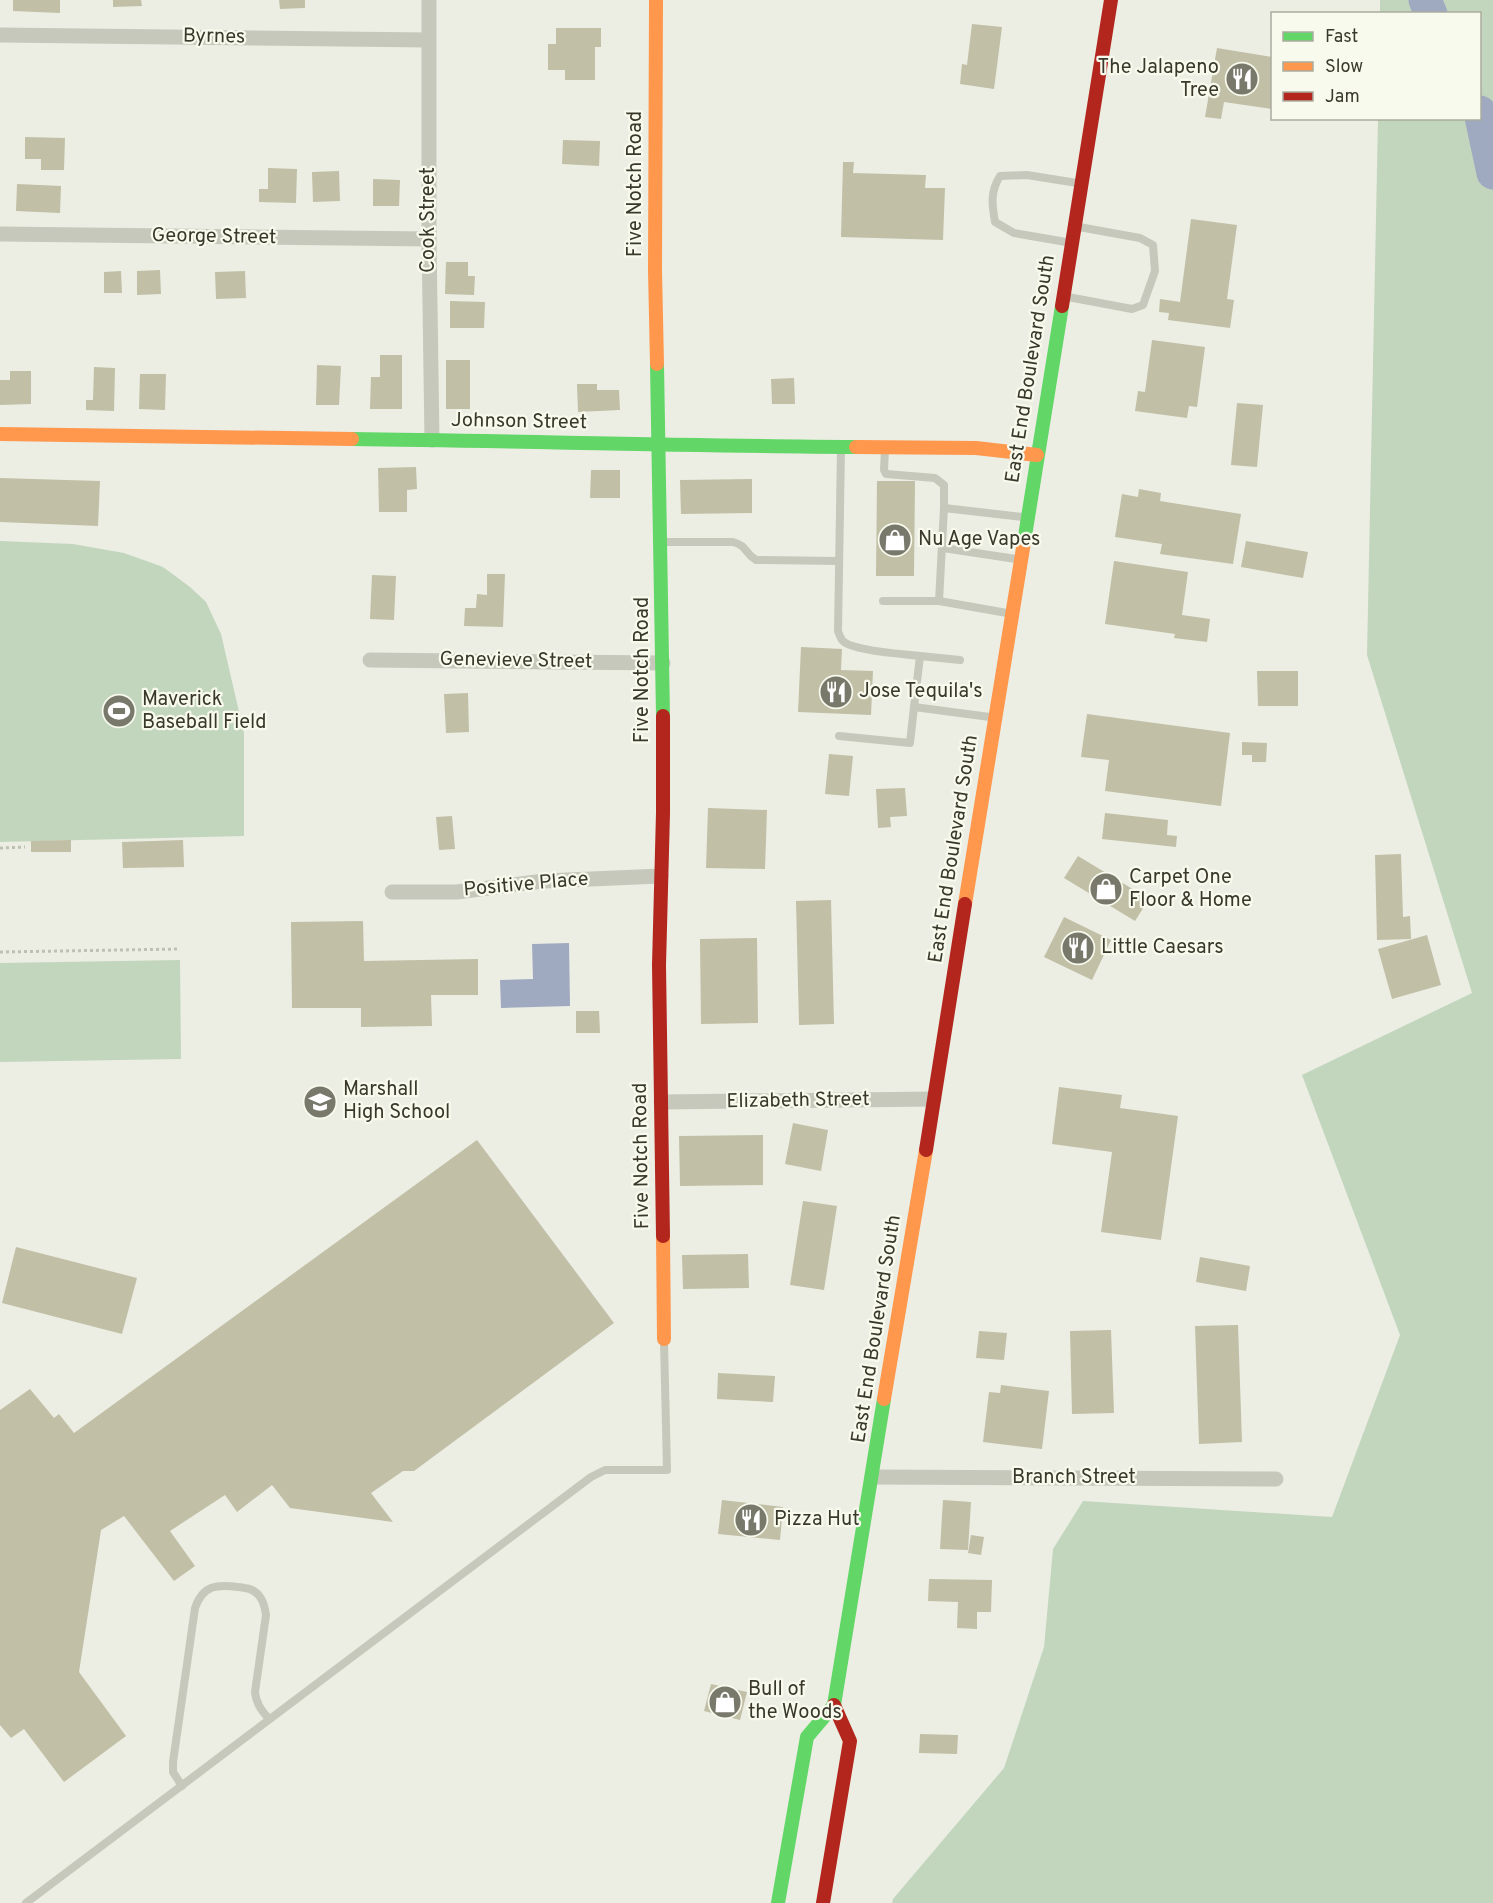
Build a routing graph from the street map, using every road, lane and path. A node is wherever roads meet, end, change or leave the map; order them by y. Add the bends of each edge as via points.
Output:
1 (429, 0) edge
2 (656, 0) edge
3 (1111, 0) edge
4 (0, 35) edge
5 (428, 40) junction
6 (1081, 184) junction
7 (1074, 226) junction
8 (0, 234) edge
9 (429, 239) junction
10 (1072, 243) junction
11 (1063, 296) junction
12 (0, 434) edge
13 (432, 440) junction
14 (658, 444) junction
15 (841, 447) junction
16 (885, 447) junction
17 (1037, 455) junction
18 (944, 508) junction
19 (1027, 517) junction
20 (661, 542) junction
21 (943, 548) junction
22 (1020, 560) junction
23 (840, 561) junction
24 (883, 601) dead end
25 (939, 601) junction
26 (1012, 613) junction
27 (920, 656) junction
28 (370, 660) dead end
29 (960, 660) dead end
30 (663, 663) junction
31 (914, 707) junction
32 (995, 717) junction
33 (839, 736) dead end
34 (25, 847) dead end
35 (0, 848) edge
36 (661, 876) junction
37 (392, 892) dead end
38 (180, 949) dead end
39 (0, 952) edge
40 (934, 1099) junction
41 (661, 1102) junction
42 (664, 1339) joint
43 (872, 1476) junction
44 (1276, 1479) dead end
45 (834, 1704) junction
46 (268, 1719) junction
47 (182, 1786) junction
48 (26, 1903) edge
49 (778, 1903) edge
50 (824, 1903) edge

1 - 5 street, Cook Street
2 - 14 main road, Five Notch Road
3 - 6 main road, East End Boulevard South
4 - 5 street, Byrnes
5 - 9 street, Cook Street
6 - 7 main road, East End Boulevard South
6 - 10 lane via 1027,175 1000,176 991,201 995,222 1014,233
7 - 10 main road, East End Boulevard South
7 - 11 lane via 1140,238 1153,245 1155,271 1143,305 1132,309
8 - 9 street, George Street
9 - 13 street, Cook Street
10 - 11 main road, East End Boulevard South
11 - 17 main road, East End Boulevard South
12 - 13 main road, Johnson Street
13 - 14 main road, Johnson Street
14 - 15 main road, Johnson Street
14 - 20 main road, Five Notch Road
15 - 16 main road, Johnson Street
15 - 23 lane
16 - 17 main road, Johnson Street via 976,448
16 - 18 lane via 886,474 935,478 944,485
17 - 19 main road, East End Boulevard South
18 - 19 lane
18 - 21 lane
19 - 22 main road, East End Boulevard South
20 - 23 lane via 733,542 741,544 756,560
20 - 30 main road, Five Notch Road
21 - 22 lane
21 - 25 lane
22 - 26 main road, East End Boulevard South
23 - 27 lane via 838,631 842,640 858,648
24 - 25 lane
25 - 26 lane
26 - 32 main road, East End Boulevard South
27 - 29 lane
27 - 31 lane
28 - 30 street, Genevieve Street
30 - 36 main road, Five Notch Road
31 - 32 lane
31 - 33 lane via 910,743
32 - 40 main road, East End Boulevard South
34 - 35 path
36 - 37 street, Positive Place via 543,881 457,892
36 - 41 main road, Five Notch Road
38 - 39 path
40 - 41 street, Elizabeth Street
40 - 43 main road, East End Boulevard South
41 - 42 main road, Five Notch Road
42 - 46 lane via 667,1470 598,1472
43 - 44 street, Branch Street
43 - 45 main road, East End Boulevard South
45 - 49 main road, East End Boulevard South via 807,1737
45 - 50 main road via 850,1741
46 - 47 lane
46 - 47 lane via 255,1692 266,1615 264,1605 255,1591 248,1588 215,1586 202,1595 195,1608 173,1762 173,1772
47 - 48 lane

